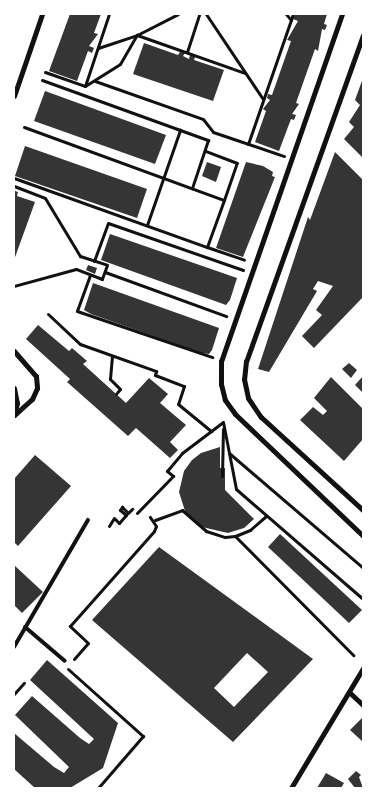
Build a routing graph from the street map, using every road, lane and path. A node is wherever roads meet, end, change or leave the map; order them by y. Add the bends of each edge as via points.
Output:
1 (42, 14) edge
2 (110, 14) edge
3 (178, 14) edge
4 (198, 14) edge
5 (206, 14) edge
6 (286, 14) edge
7 (293, 14) edge
8 (342, 14) edge
9 (291, 20) junction
10 (137, 35) junction
11 (363, 36) edge
12 (98, 48) junction
13 (187, 52) junction
14 (45, 72) dead end
15 (245, 73) junction
16 (42, 80) dead end
17 (95, 81) junction
18 (85, 86) junction
19 (14, 96) edge
20 (263, 99) junction
21 (24, 128) dead end
22 (180, 130) junction
23 (248, 144) junction
24 (205, 151) junction
25 (291, 158) junction
26 (14, 178) edge
27 (164, 178) junction
28 (14, 186) edge
29 (192, 188) junction
30 (224, 200) junction
31 (148, 226) junction
32 (207, 247) junction
33 (244, 260) dead end
34 (94, 261) junction
35 (243, 270) dead end
36 (105, 272) junction
37 (90, 274) junction
38 (14, 286) edge
39 (48, 314) dead end
40 (227, 316) dead end
41 (14, 351) edge
42 (112, 356) junction
43 (212, 358) dead end
44 (14, 388) edge
45 (116, 394) dead end
46 (14, 415) edge
47 (223, 422) junction
48 (211, 431) junction
49 (229, 452) junction
50 (222, 476) dead end
51 (132, 509) dead end
52 (363, 510) edge
53 (136, 513) dead end
54 (266, 516) junction
55 (150, 517) dead end
56 (88, 520) dead end
57 (154, 520) junction
58 (109, 526) dead end
59 (235, 536) junction
60 (363, 536) edge
61 (363, 568) edge
62 (363, 599) edge
63 (25, 628) junction
64 (14, 647) edge
65 (353, 655) dead end
66 (64, 661) dead end
67 (363, 668) edge
68 (24, 683) dead end
69 (349, 692) junction
70 (14, 694) edge
71 (363, 705) edge
72 (98, 788) edge
73 (292, 788) edge

1 - 19 street
2 - 12 path
3 - 10 path
4 - 5 path
4 - 13 path
5 - 15 path
6 - 9 path
7 - 9 path
8 - 25 street
9 - 20 path
10 - 12 path
10 - 13 path
10 - 17 path via 125,59
11 - 52 street via 246,361 244,379 248,398 262,417
12 - 18 path
13 - 15 path
14 - 18 path
15 - 20 path
16 - 22 path
17 - 18 path
17 - 23 path via 204,119 213,132
20 - 23 path
21 - 27 path
22 - 24 path via 208,140
22 - 27 path
23 - 25 path
24 - 29 path
24 - 30 path via 237,163
25 - 60 street via 221,361 221,384 225,400 248,427
26 - 31 path
27 - 29 path
27 - 31 path
28 - 34 path via 45,198 80,256
29 - 30 path
30 - 32 path
31 - 32 path
32 - 33 path
34 - 35 path via 108,223
34 - 36 path via 107,265
36 - 37 path via 102,279
36 - 40 path
37 - 38 path via 76,269
37 - 43 path via 77,311
39 - 42 path via 80,344
41 - 46 street via 36,376 37,388 32,399
42 - 45 path via 110,379 120,388
42 - 48 path via 156,371 155,375 184,386 178,404
44 - 46 street via 17,403
47 - 48 path
47 - 49 path
47 - 50 path
48 - 53 path via 182,453 167,471 173,476
49 - 54 path via 236,489
49 - 61 path
51 - 58 path via 128,513 122,508 120,510 126,515 119,523 114,518
54 - 59 path via 250,530
54 - 62 path
55 - 57 path
56 - 63 lane
57 - 59 path via 182,510 206,531
57 - 72 path via 154,531 70,626 88,643 66,668 143,736
59 - 65 path
63 - 64 lane
63 - 66 lane
67 - 69 street
68 - 70 path
69 - 71 street
69 - 73 street

